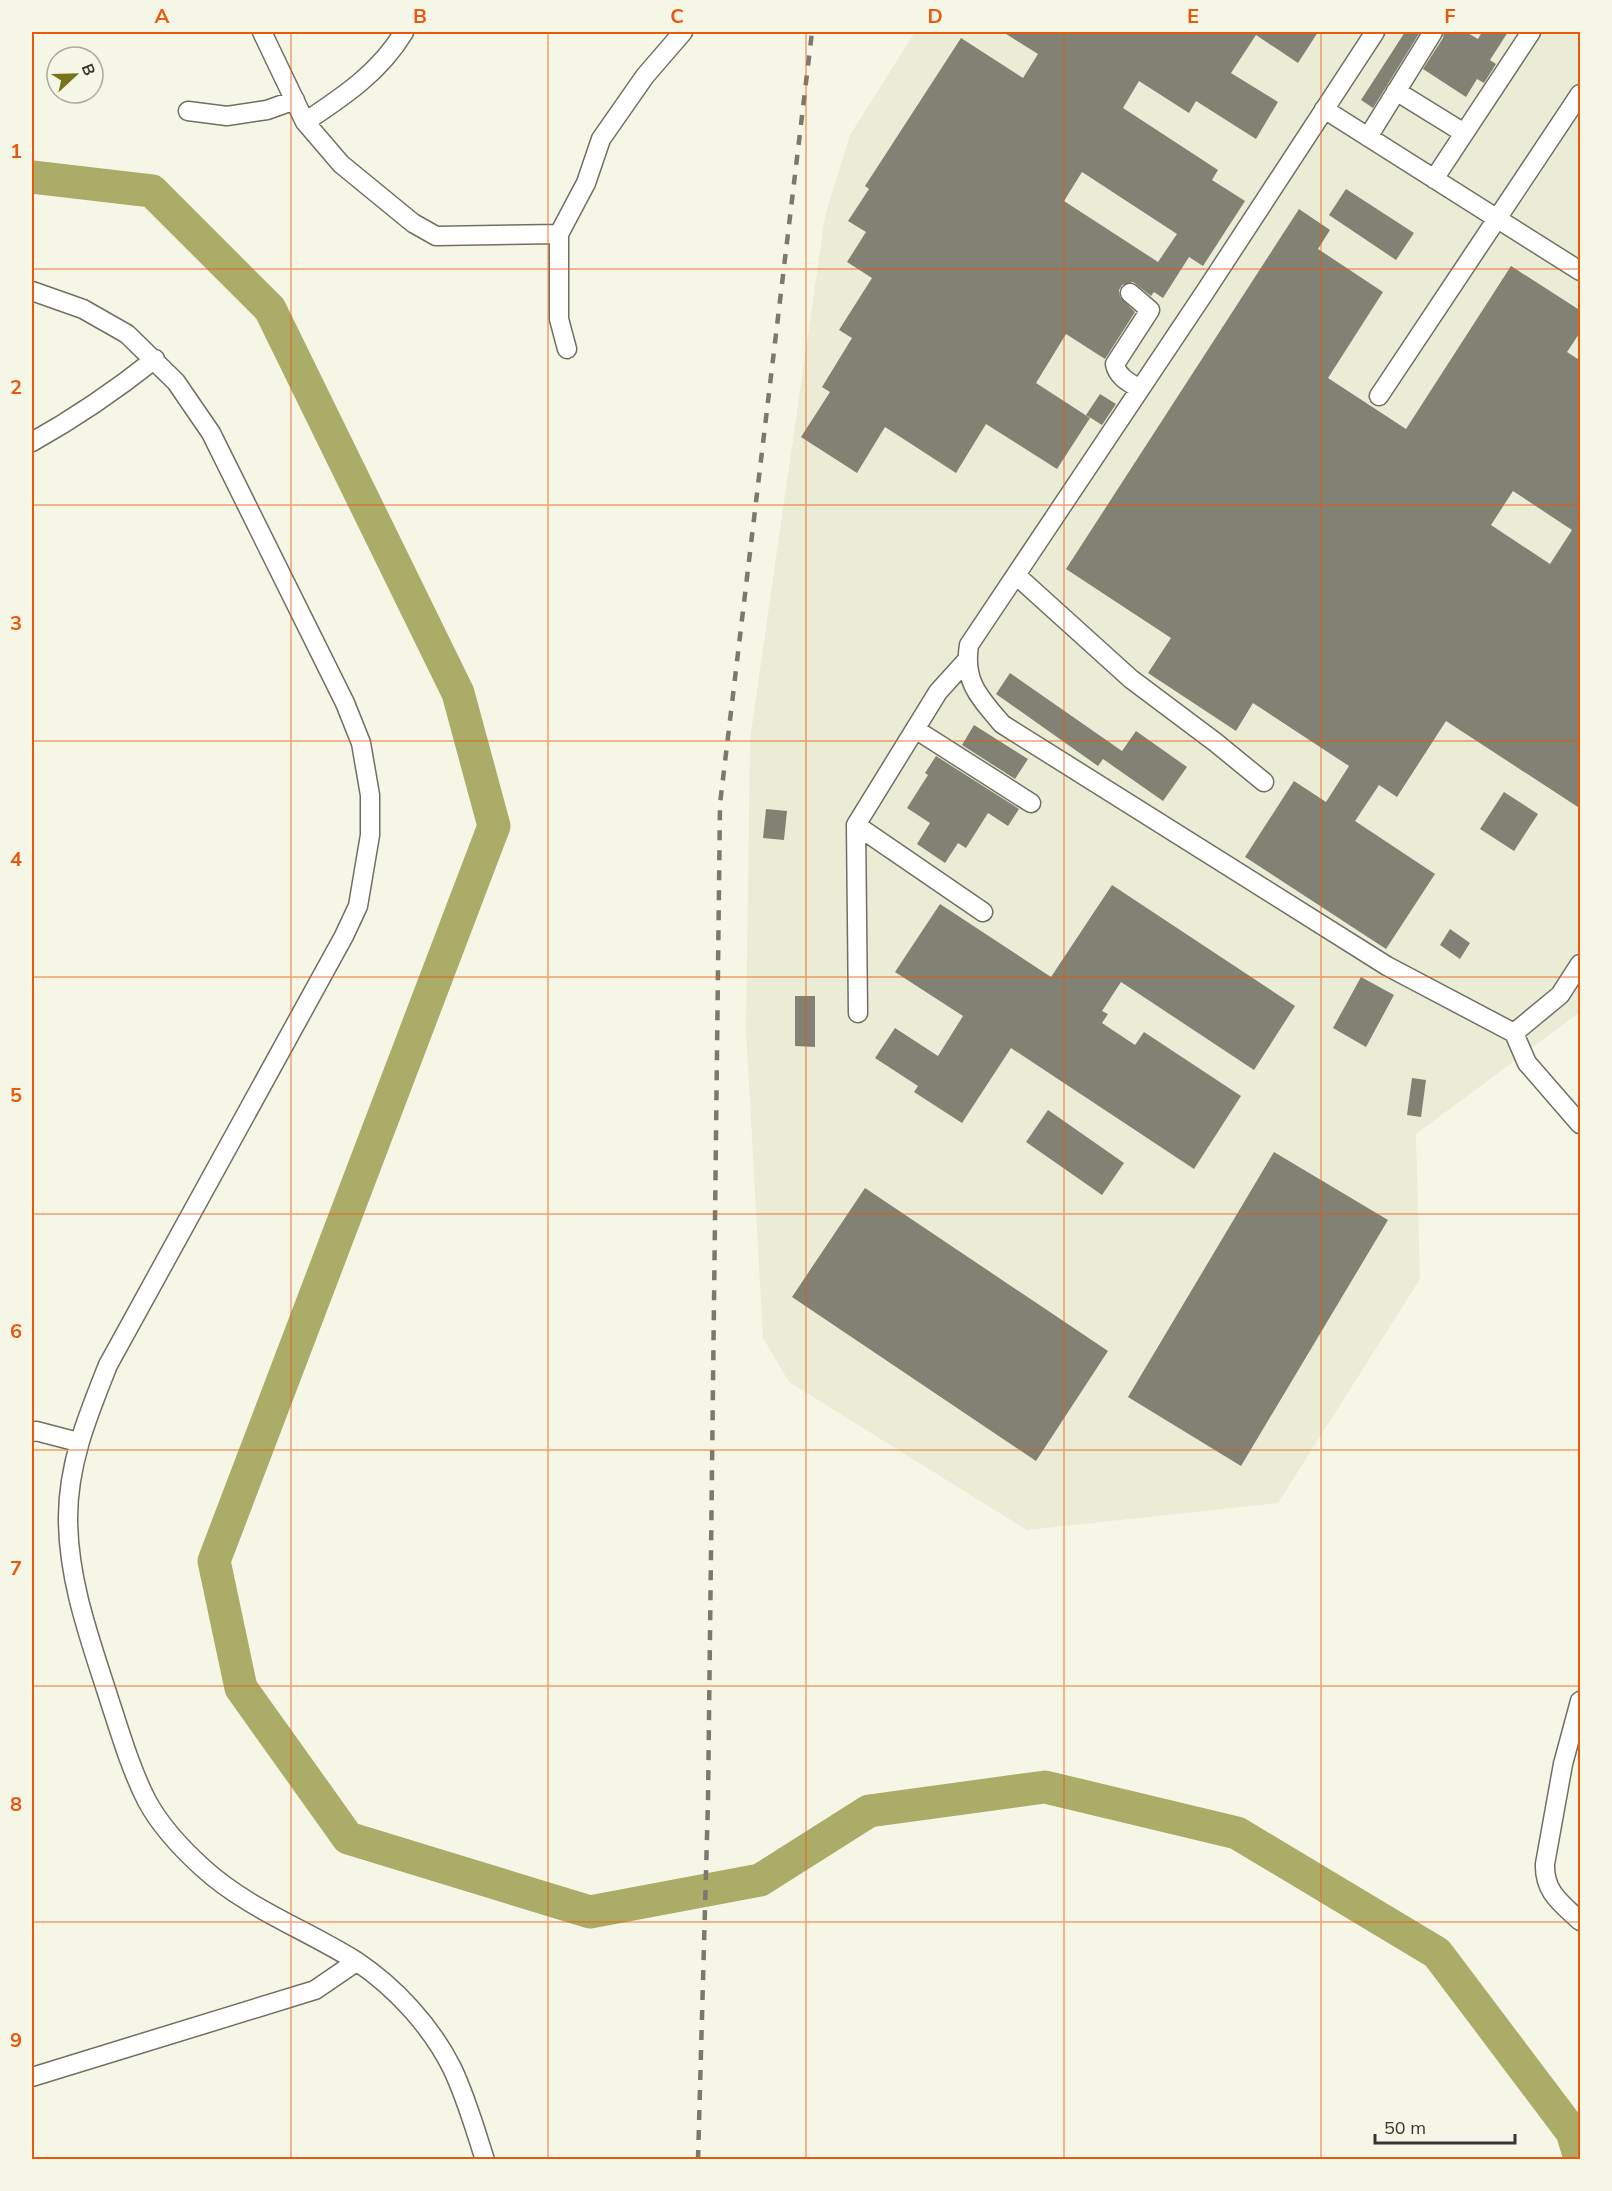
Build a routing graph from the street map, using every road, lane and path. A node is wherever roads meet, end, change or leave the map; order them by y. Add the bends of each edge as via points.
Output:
1 (262, 32) edge
2 (404, 32) edge
3 (683, 32) edge
4 (1375, 32) edge
5 (1433, 32) edge
6 (1531, 32) edge
7 (1396, 91) junction
8 (1581, 94) edge
9 (295, 100) junction
10 (1324, 109) junction
11 (188, 111) dead end
12 (305, 122) junction
13 (1464, 133) junction
14 (1368, 137) junction
15 (1434, 179) junction
16 (1498, 219) junction
17 (559, 234) junction
18 (1581, 271) edge
19 (32, 291) edge
20 (1130, 293) dead end
21 (567, 349) dead end
22 (155, 359) junction
23 (1140, 389) junction
24 (1379, 396) dead end
25 (32, 442) edge
26 (1016, 575) junction
27 (966, 661) junction
28 (915, 729) junction
29 (1264, 782) dead end
30 (1031, 803) dead end
31 (856, 825) junction
32 (983, 912) dead end
33 (1581, 964) edge
34 (858, 1013) dead end
35 (1514, 1033) junction
36 (1581, 1124) edge
37 (32, 1432) edge
38 (78, 1442) junction
39 (1581, 1701) edge
40 (1581, 1921) edge
41 (356, 1962) junction
42 (32, 2077) edge
43 (485, 2160) edge

1 - 9 street
2 - 12 street via 391,52 349,93
3 - 17 street via 645,76 601,139 586,183
4 - 10 street
5 - 7 street
6 - 13 street
7 - 13 street
7 - 14 street
8 - 16 street
9 - 11 street via 267,110 227,116
9 - 12 street
10 - 14 street
10 - 23 street
12 - 17 street via 340,164 413,223 436,236
13 - 15 street
14 - 15 street
15 - 16 street
16 - 18 street
16 - 24 street
17 - 21 street via 559,320
19 - 22 street via 83,309 127,334
20 - 23 street via 1150,310 1115,364 1123,378
22 - 25 street
22 - 38 street via 211,433 345,703 361,743 370,795 370,836 358,906 344,936 108,1365
23 - 26 street
26 - 27 street via 969,645
26 - 29 street via 1131,679
27 - 28 street via 938,692
27 - 35 street via 975,692 1002,724 1387,966
28 - 30 street
28 - 31 street
31 - 32 street
31 - 34 street
33 - 35 street via 1560,995
35 - 36 street via 1527,1063
37 - 38 street
38 - 41 street via 68,1518 72,1571 125,1749 148,1802 174,1839 237,1895
39 - 40 street via 1563,1764 1544,1877 1558,1900
41 - 42 street via 315,1990
41 - 43 street via 395,1992 428,2029 452,2068

